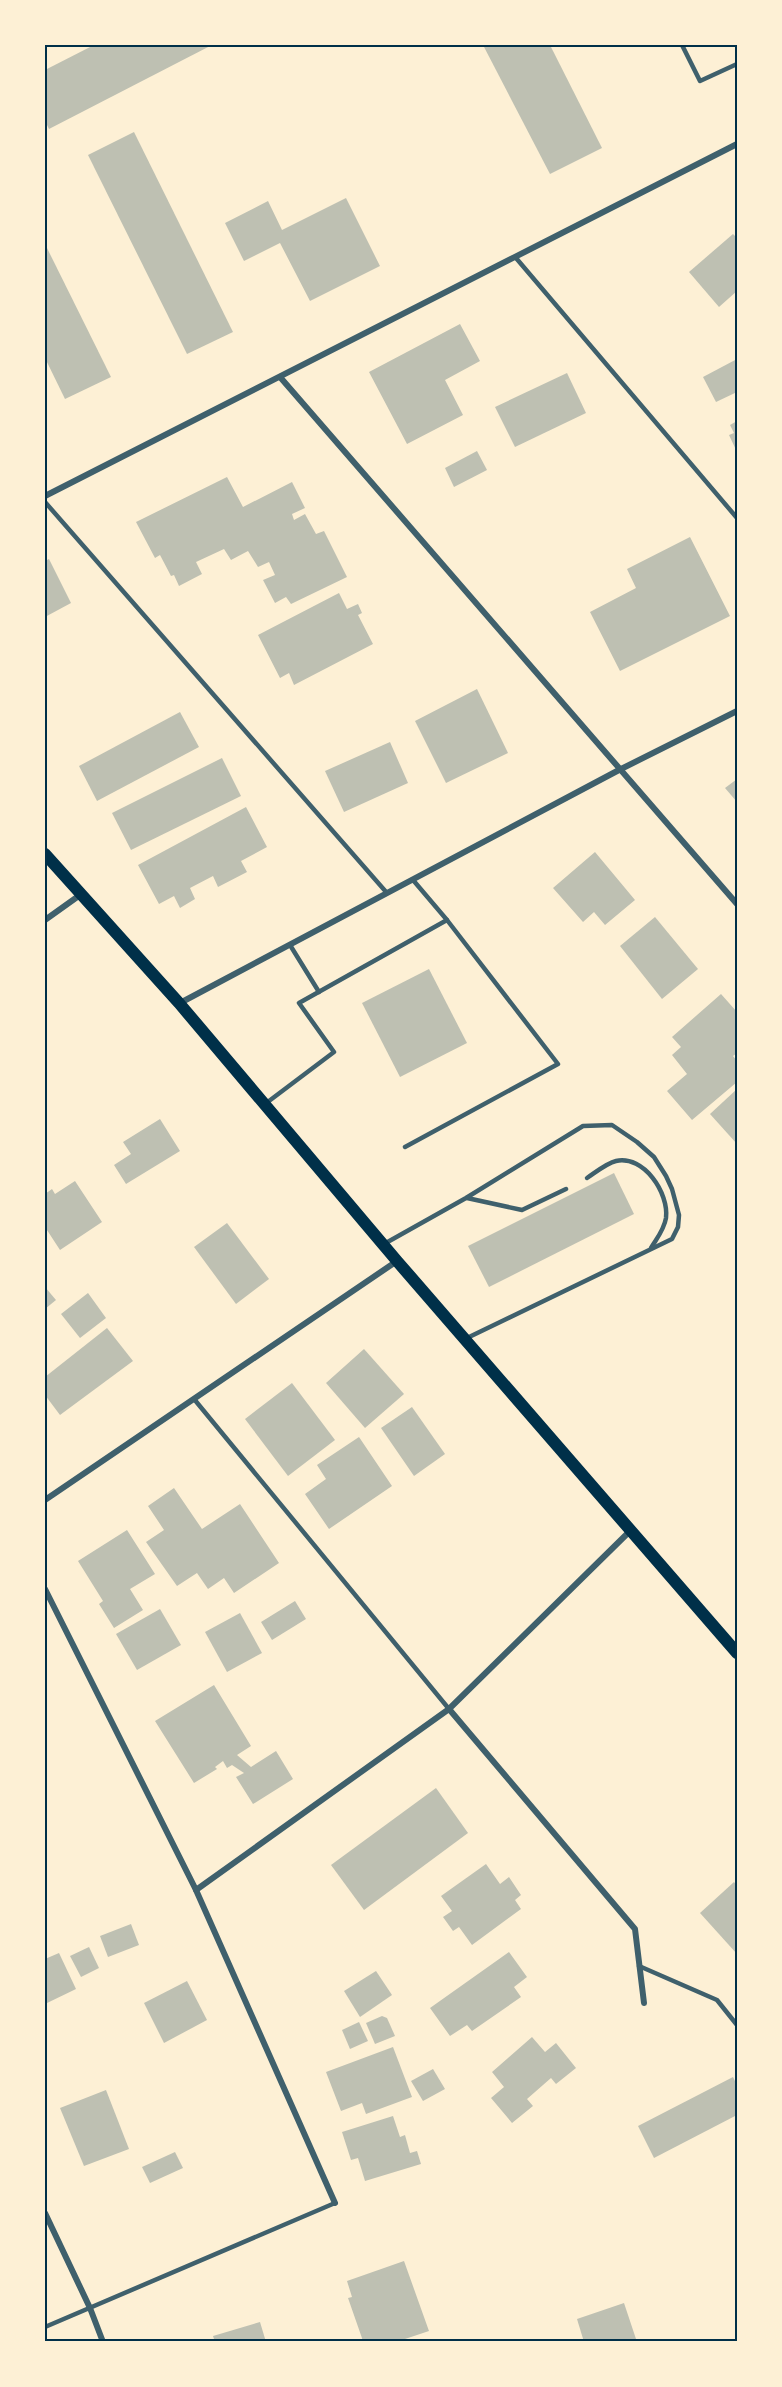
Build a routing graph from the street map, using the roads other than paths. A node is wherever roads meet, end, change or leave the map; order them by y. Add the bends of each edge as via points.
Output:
1 (682, 45) edge
2 (737, 64) edge
3 (737, 144) edge
4 (516, 258) junction
5 (280, 377) junction
6 (45, 496) edge
7 (45, 502) edge
8 (737, 518) edge
9 (737, 711) edge
10 (619, 770) junction
11 (45, 854) edge
12 (413, 880) junction
13 (387, 893) junction
14 (80, 895) junction
15 (737, 904) edge
16 (45, 920) edge
17 (447, 920) junction
18 (290, 945) junction
19 (319, 992) junction
20 (179, 1003) junction
21 (264, 1104) junction
22 (405, 1147) dead end
23 (588, 1178) dead end
24 (566, 1189) dead end
25 (466, 1198) junction
26 (383, 1244) junction
27 (650, 1250) junction
28 (397, 1261) junction
29 (465, 1340) junction
30 (194, 1399) junction
31 (45, 1500) edge
32 (630, 1531) junction
33 (45, 1589) edge
34 (737, 1653) edge
35 (450, 1708) junction
36 (196, 1890) junction
37 (639, 1966) junction
38 (644, 2003) dead end
39 (737, 2025) edge
40 (335, 2203) joint
41 (45, 2213) edge
42 (90, 2308) junction
43 (45, 2327) edge
44 (103, 2342) edge

1 - 2 lane via 700,81
3 - 4 street
4 - 5 street
4 - 8 lane
5 - 6 street
5 - 10 street
7 - 13 lane
9 - 10 street
10 - 12 street
10 - 15 street
11 - 14 main road
12 - 13 street
12 - 17 lane
13 - 18 street
14 - 16 street
14 - 20 main road
17 - 19 lane
17 - 22 lane via 558,1064
18 - 19 lane
18 - 20 street
19 - 21 lane via 299,1003 334,1052
20 - 21 main road
21 - 26 main road
23 - 27 lane via 614,1162 636,1163 647,1171 660,1191 666,1216 663,1230
24 - 25 lane via 522,1210
25 - 26 lane
25 - 27 lane via 584,1126 612,1125 654,1157 672,1189 678,1227 672,1239
26 - 28 main road
27 - 29 lane
28 - 29 main road
28 - 30 street
29 - 32 main road
30 - 31 street
30 - 35 lane
32 - 34 main road
32 - 35 street
33 - 36 street
35 - 36 street
35 - 37 street via 635,1929
36 - 40 street
37 - 38 street
37 - 39 lane via 717,2000
40 - 42 lane
41 - 42 street
42 - 43 lane
42 - 44 street

